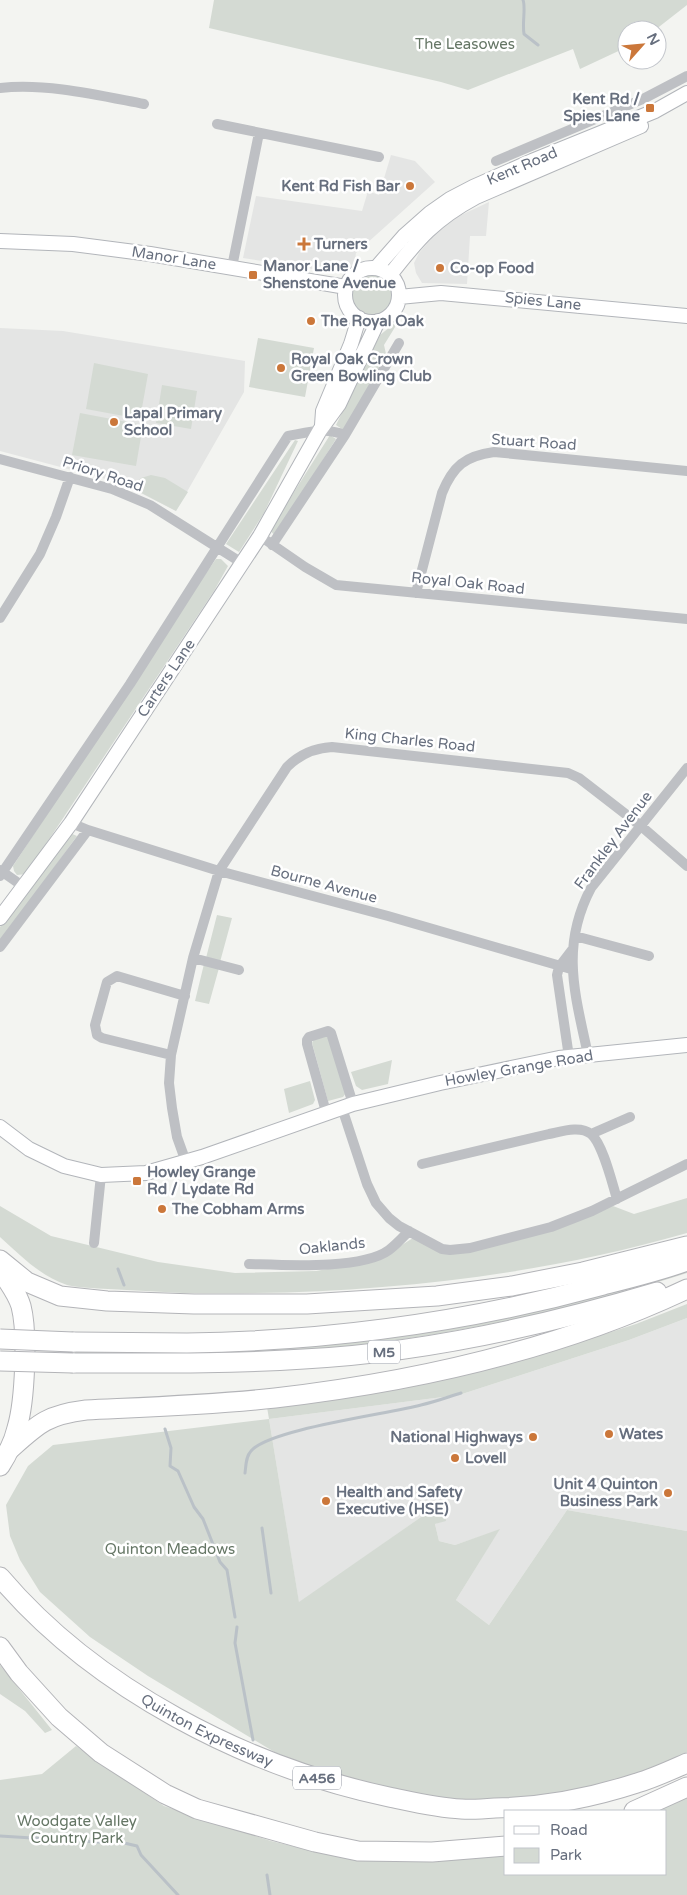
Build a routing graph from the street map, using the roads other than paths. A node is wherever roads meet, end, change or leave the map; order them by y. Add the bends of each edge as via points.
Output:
1 (687, 76) edge
2 (0, 88) edge
3 (687, 93) edge
4 (144, 104) dead end
5 (687, 104) edge
6 (217, 124) dead end
7 (259, 133) junction
8 (380, 157) dead end
9 (496, 161) dead end
10 (0, 240) edge
11 (232, 267) junction
12 (376, 268) junction
13 (390, 275) junction
14 (346, 288) junction
15 (399, 297) junction
16 (687, 316) edge
17 (359, 318) junction
18 (378, 321) junction
19 (394, 346) dead end
20 (321, 428) junction
21 (345, 436) junction
22 (0, 459) edge
23 (687, 471) edge
24 (70, 477) junction
25 (260, 536) junction
26 (272, 545) junction
27 (218, 547) junction
28 (242, 563) junction
29 (416, 593) junction
30 (0, 618) edge
31 (687, 619) edge
32 (687, 768) edge
33 (71, 823) junction
34 (641, 826) junction
35 (88, 830) junction
36 (687, 866) edge
37 (219, 871) junction
38 (1, 873) edge
39 (24, 888) junction
40 (0, 918) edge
41 (575, 936) junction
42 (0, 947) edge
43 (572, 950) junction
44 (649, 956) dead end
45 (193, 958) junction
46 (559, 967) junction
47 (571, 969) junction
48 (239, 970) dead end
49 (185, 996) junction
50 (687, 1045) edge
51 (171, 1055) junction
52 (588, 1055) junction
53 (569, 1057) junction
54 (347, 1106) junction
55 (326, 1112) junction
56 (630, 1117) dead end
57 (0, 1127) edge
58 (591, 1134) junction
59 (186, 1162) junction
60 (422, 1164) dead end
61 (687, 1164) edge
62 (101, 1175) junction
63 (617, 1199) junction
64 (409, 1231) junction
65 (94, 1243) dead end
66 (687, 1246) edge
67 (0, 1249) edge
68 (0, 1260) edge
69 (687, 1261) edge
70 (249, 1264) dead end
71 (0, 1270) edge
72 (687, 1282) edge
73 (40, 1287) junction
74 (687, 1290) edge
75 (0, 1339) edge
76 (0, 1361) edge
77 (4, 1458) edge
78 (0, 1577) edge
79 (0, 1647) edge
80 (687, 1763) edge
81 (687, 1787) edge
82 (636, 1810) edge
83 (504, 1846) edge

1 - 9 street, Kent Road via 643,100
2 - 4 street via 22,86
3 - 12 street, Kent Road via 655,111 473,186 430,213
5 - 13 street, Kent Road via 456,208 432,226
6 - 7 street
7 - 8 street
7 - 11 street
10 - 11 street, Manor Lane via 73,244
11 - 14 street, Manor Lane
12 - 13 street
12 - 14 street via 358,272
13 - 15 street via 396,283
14 - 17 street via 347,305
15 - 16 street, Spies Lane via 440,293
15 - 18 street via 392,312
17 - 18 street
17 - 20 street, Carters Lane via 323,411
18 - 20 street, Carters Lane via 340,404
19 - 21 street
20 - 21 street
20 - 25 street, Carters Lane
20 - 27 street, Carters Lane via 288,436
21 - 26 street
22 - 24 street, Priory Road
23 - 29 street, Stuart Road via 494,452 476,455 458,465 447,481
24 - 27 street, Priory Road via 112,489 150,505
24 - 30 street via 40,554
25 - 26 street, Royal Oak Road
25 - 28 street, Carters Lane
26 - 29 street, Royal Oak Road via 336,585
27 - 28 street, Priory Road
27 - 38 street, Carters Lane via 130,684
28 - 33 street, Carters Lane
29 - 31 street, Royal Oak Road
32 - 34 street, Frankley Avenue
33 - 35 street, Bourne Avenue
33 - 39 street, Carters Lane
34 - 36 street, King Charles Road
34 - 37 street, King Charles Road via 568,773 319,748 298,757 288,767
34 - 41 street, Frankley Avenue via 591,888 583,904
35 - 37 street, Bourne Avenue
35 - 42 street
37 - 45 street, King Charles Road
37 - 46 street, Bourne Avenue via 388,916
38 - 39 street
39 - 40 street, Carters Lane
41 - 43 street, Frankley Avenue
41 - 44 street
43 - 46 street, Frankley Avenue
43 - 47 street, Frankley Avenue
45 - 48 street
45 - 49 street, King Charles Road
46 - 47 street, Bourne Avenue
46 - 53 street via 557,975
47 - 52 street, Frankley Avenue
49 - 51 street, King Charles Road
49 - 51 street via 116,976 107,982 95,1025 97,1035 102,1038
50 - 52 street, Howley Grange Road
51 - 59 street, King Charles Road via 169,1083 172,1108
52 - 53 street, Howley Grange Road
53 - 54 street, Howley Grange Road via 440,1082
54 - 55 street, Howley Grange Road
54 - 55 street via 328,1031 307,1040
54 - 64 street via 367,1184 376,1203 389,1218
55 - 59 street, Howley Grange Road
56 - 58 street
57 - 62 street, Howley Grange Road via 29,1149 64,1166
58 - 60 street via 566,1130
58 - 63 street via 606,1164
59 - 62 street, Howley Grange Road via 146,1173
61 - 63 street
62 - 65 street
63 - 64 street via 551,1227 465,1249 442,1248
64 - 70 street, Oaklands via 389,1250 375,1257 320,1266
66 - 73 highway via 574,1274 437,1296 308,1304 194,1304 60,1296
67 - 73 highway
68 - 73 highway via 19,1277
69 - 75 highway, M5, bridge via 556,1298 438,1322 374,1331 188,1343
71 - 77 highway via 16,1295 23,1318 24,1347 22,1409 17,1430
72 - 76 highway, M5, bridge via 556,1320 375,1353 305,1360 189,1364
74 - 77 highway via 623,1317 531,1347 373,1384 275,1398 86,1410 55,1415 34,1428
78 - 80 highway, Quinton Expressway / A456 via 62,1639 167,1713 252,1755 366,1792 461,1809 522,1807 568,1802 630,1785
79 - 83 highway via 19,1674 59,1716 101,1753 165,1794 197,1810 358,1851 432,1852
81 - 82 highway

